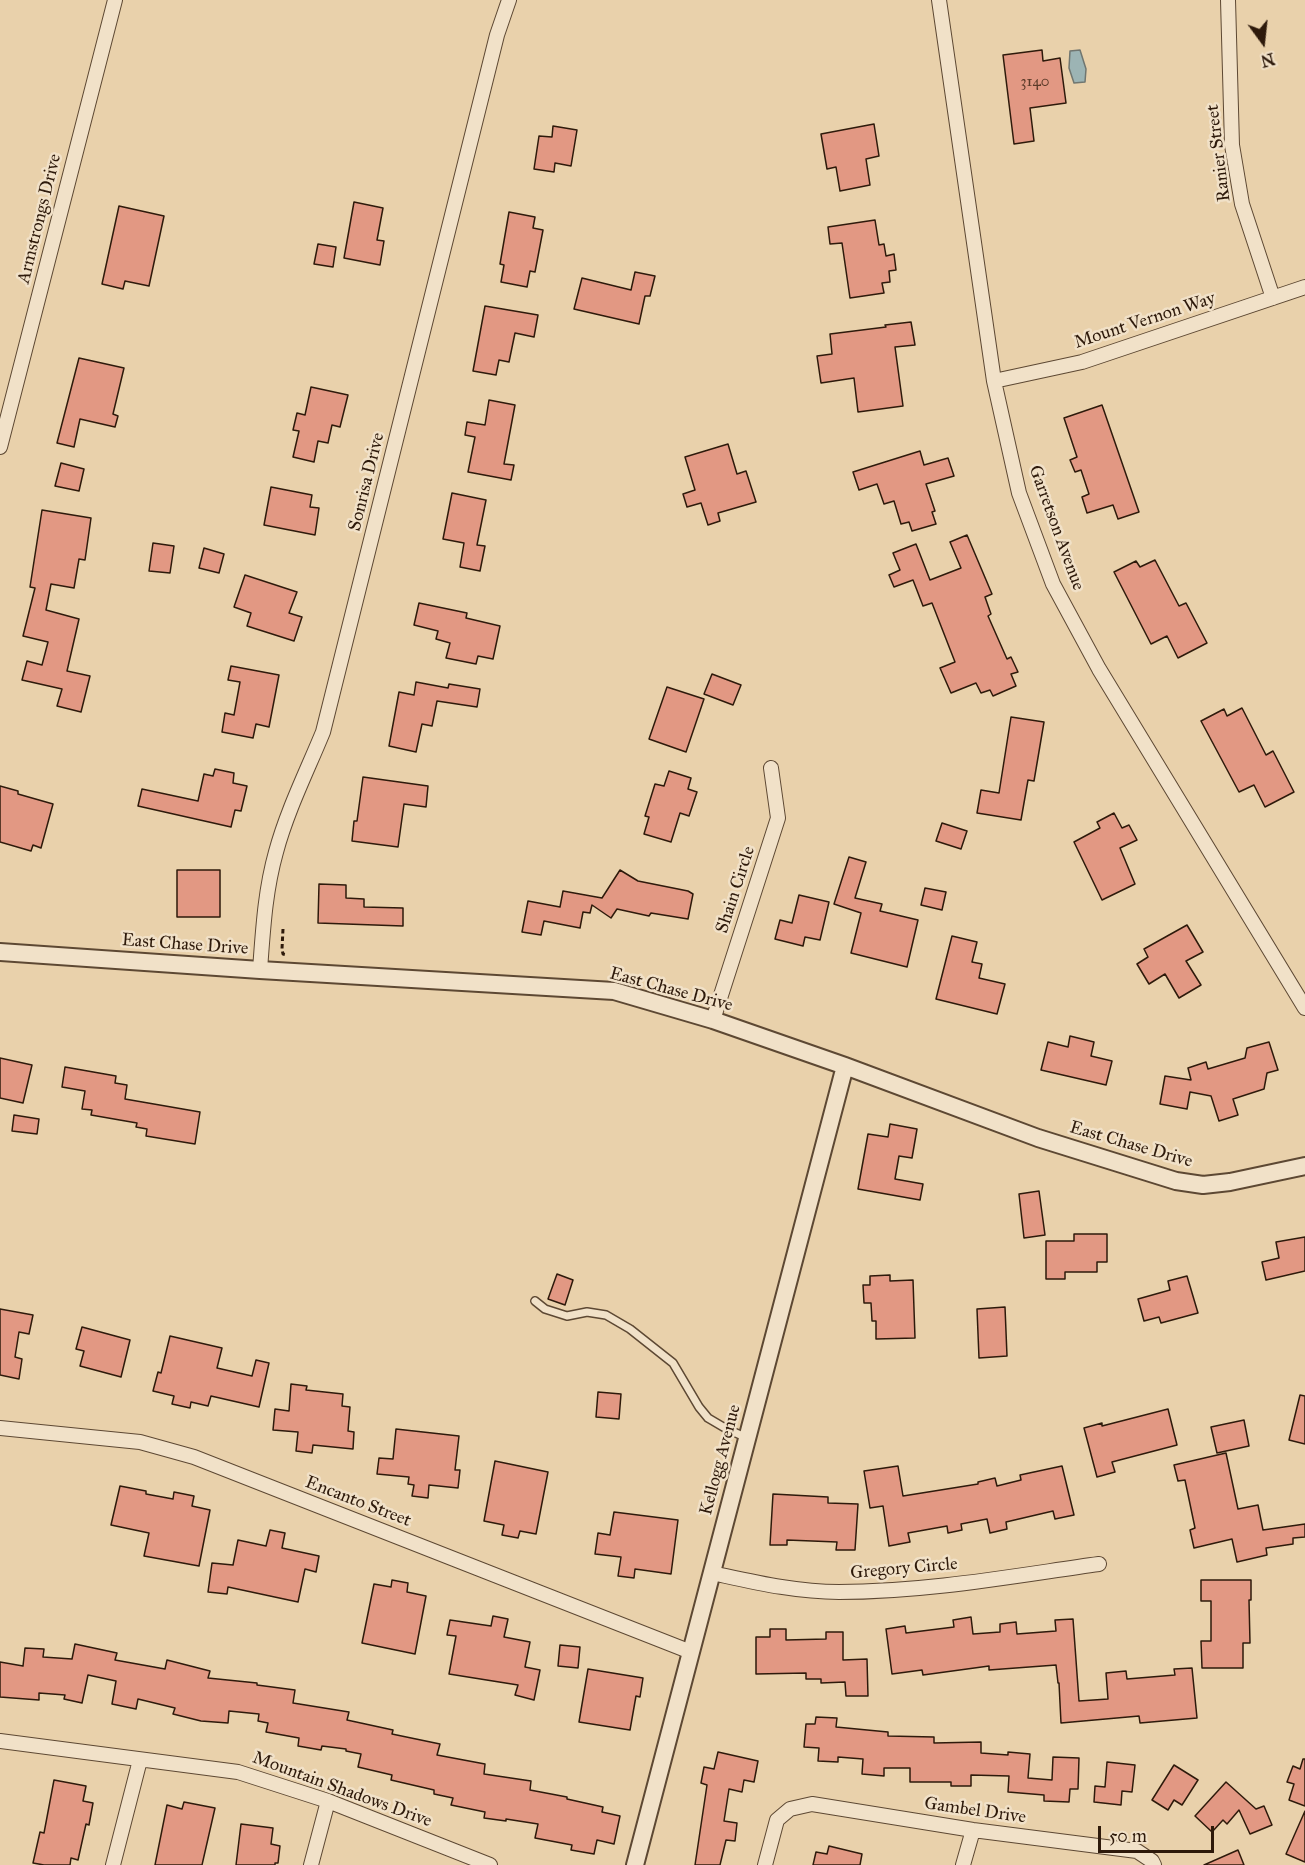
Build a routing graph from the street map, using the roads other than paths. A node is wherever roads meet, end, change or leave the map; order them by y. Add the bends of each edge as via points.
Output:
1 (115, 0) edge
2 (509, 0) edge
3 (939, 0) edge
4 (1228, 0) edge
5 (1305, 287) edge
6 (1273, 298) junction
7 (994, 381) junction
8 (0, 447) edge
9 (771, 768) dead end
10 (0, 952) edge
11 (260, 970) junction
12 (1305, 1008) edge
13 (713, 1020) junction
14 (845, 1066) junction
15 (1305, 1166) edge
16 (535, 1301) dead end
17 (0, 1428) edge
18 (747, 1438) junction
19 (1099, 1564) dead end
20 (712, 1572) junction
21 (691, 1652) junction
22 (0, 1742) edge
23 (140, 1760) junction
24 (328, 1801) junction
25 (973, 1830) junction
26 (1153, 1863) edge
27 (113, 1865) edge
28 (311, 1865) edge
29 (490, 1865) edge
30 (636, 1865) edge
31 (765, 1865) edge
32 (963, 1865) edge

1 - 8 street, Armstrongs Drive
2 - 11 street, Sonrisa Drive via 497,35 323,732 276,851 265,901
3 - 7 street, Garretson Avenue
4 - 6 street, Ranier Street via 1232,145 1242,204
5 - 6 street, Mount Vernon Way
6 - 7 street, Mount Vernon Way via 1082,362
7 - 12 street, Garretson Avenue via 1019,494 1053,584 1099,669
9 - 13 street, Shain Circle via 778,818
10 - 11 street, East Chase Drive
11 - 13 street, East Chase Drive via 614,991
13 - 14 street, East Chase Drive
14 - 15 street, East Chase Drive via 1038,1138 1176,1181 1203,1185 1230,1182
14 - 18 street, Kellogg Avenue
16 - 18 lane via 567,1316 587,1312 606,1315 630,1329 673,1363 708,1418
17 - 21 street, Encanto Street via 140,1442 194,1457
18 - 20 street, Kellogg Avenue
19 - 20 street, Gregory Circle via 939,1586 838,1592 777,1588
20 - 21 street, Kellogg Avenue
21 - 30 street, Kellogg Avenue
22 - 23 street, Mountain Shadows Drive
23 - 24 street, Mountain Shadows Drive via 238,1772
23 - 27 street
24 - 28 street
24 - 29 street, Mountain Shadows Drive
25 - 26 street, Gambel Drive via 1137,1851
25 - 31 street, Gambel Drive via 812,1804 790,1809 777,1820
25 - 32 street

